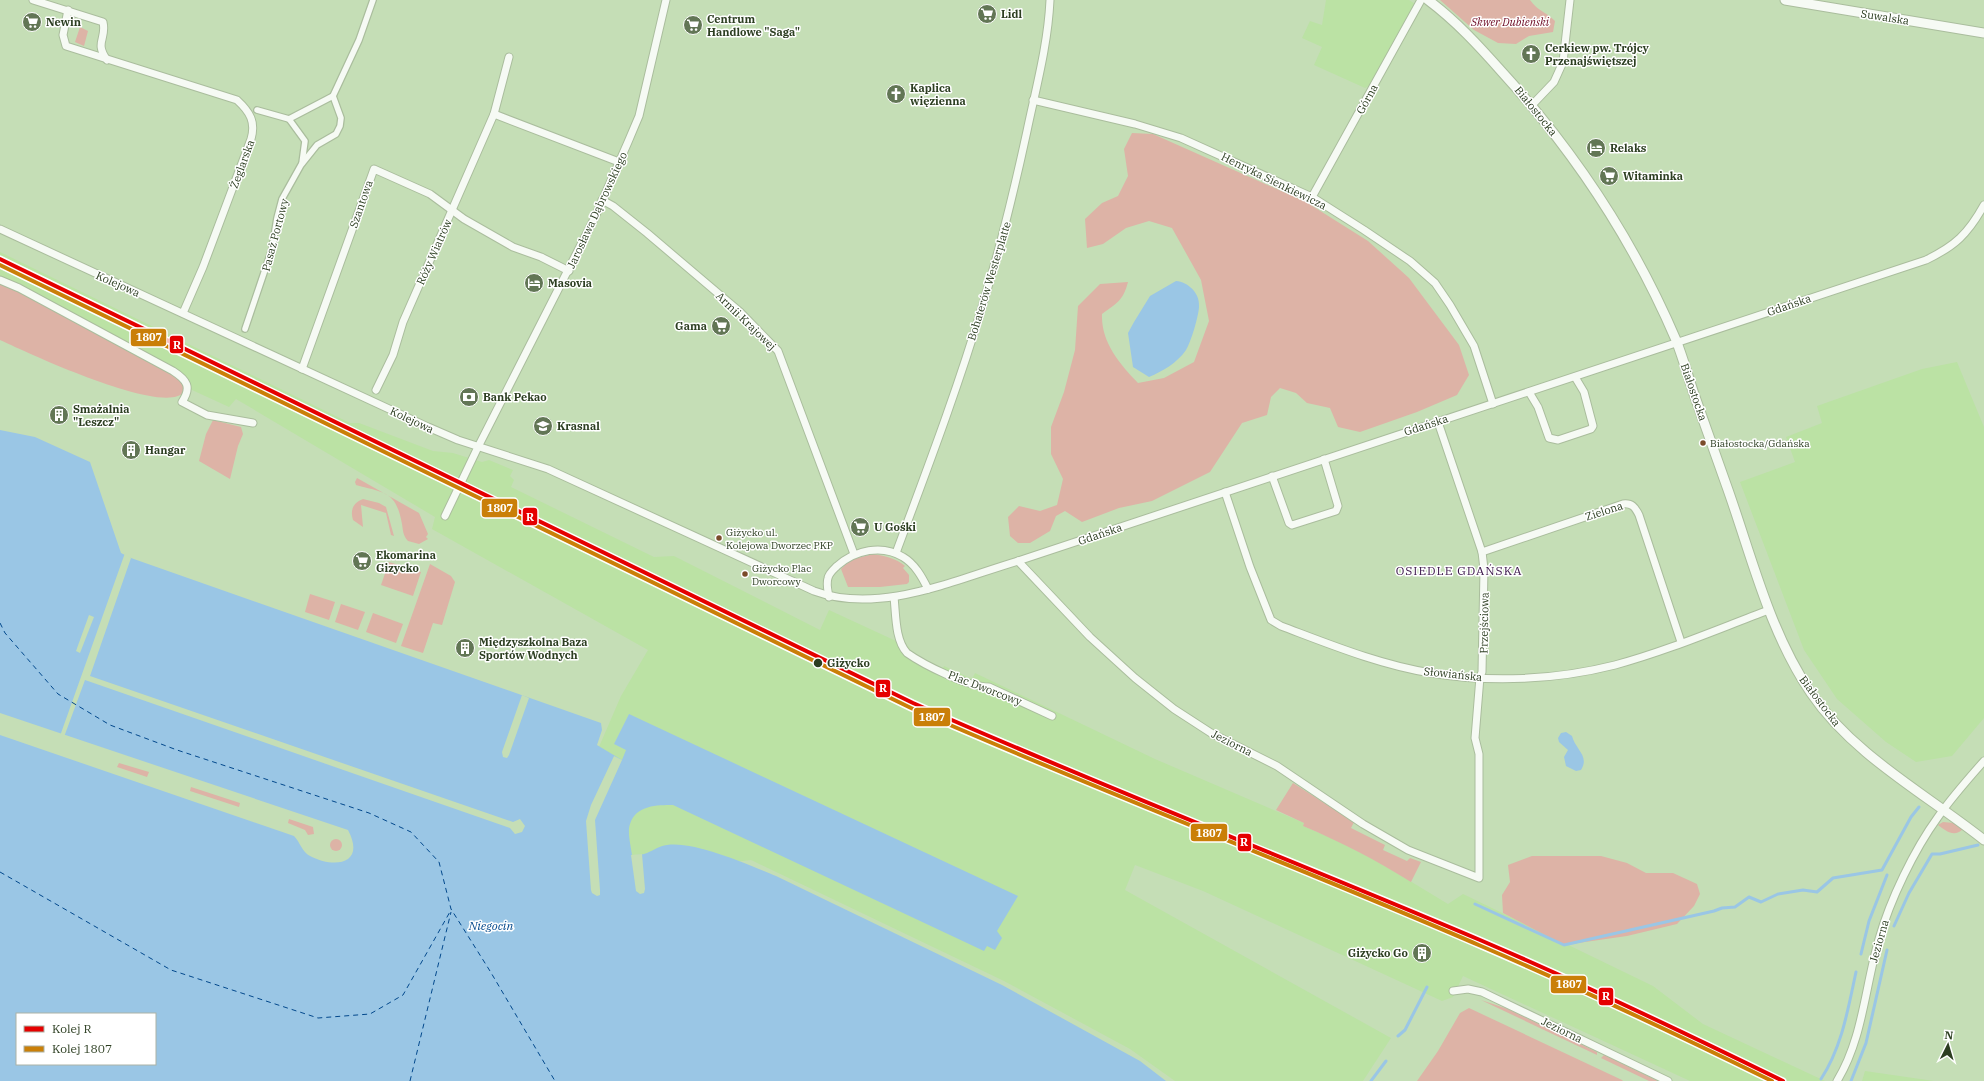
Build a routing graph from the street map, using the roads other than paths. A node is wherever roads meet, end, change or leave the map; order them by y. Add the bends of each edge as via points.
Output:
1 (33, 0) edge
2 (373, 0) edge
3 (666, 0) edge
4 (1050, 0) edge
5 (1421, 0) edge
6 (1428, 0) edge
7 (1570, 0) edge
8 (1785, 0) edge
9 (1831, 4) edge
10 (68, 10) junction
11 (1984, 33) edge
12 (508, 57) dead end
13 (107, 60) junction
14 (333, 96) junction
15 (1033, 100) junction
16 (1532, 105) junction
17 (256, 110) dead end
18 (494, 114) junction
19 (289, 119) junction
20 (619, 162) junction
21 (301, 165) junction
22 (1312, 197) junction
23 (602, 200) junction
24 (1984, 205) edge
25 (452, 210) junction
26 (0, 229) edge
27 (569, 271) junction
28 (0, 280) edge
29 (183, 313) junction
30 (245, 329) dead end
31 (1677, 343) junction
32 (302, 368) junction
33 (1575, 377) junction
34 (376, 390) dead end
35 (1529, 392) junction
36 (1493, 404) junction
37 (1438, 422) junction
38 (253, 423) dead end
39 (478, 447) junction
40 (1324, 459) junction
41 (1272, 476) junction
42 (1225, 492) junction
43 (445, 516) dead end
44 (1482, 552) junction
45 (854, 554) junction
46 (896, 554) junction
47 (1018, 561) junction
48 (928, 589) junction
49 (829, 597) junction
50 (894, 597) junction
51 (1769, 610) junction
52 (1681, 642) junction
53 (1480, 677) junction
54 (1052, 716) dead end
55 (1984, 761) edge
56 (1944, 810) junction
57 (1984, 840) edge
58 (1479, 878) joint
59 (1453, 991) dead end
60 (1668, 1081) edge
61 (1837, 1081) edge

1 - 10 street
2 - 14 street via 359,40
3 - 20 street, Jarosława Dąbrowskiego via 639,116
4 - 15 street, Bohaterów Westerplatte
5 - 22 street, Górna
6 - 16 street, Białostocka via 1458,24
7 - 16 street via 1563,62 1554,82
8 - 9 street, Suwalska
9 - 11 street, Suwalska
10 - 13 street via 103,22 100,47
10 - 13 street, Żeglarska via 63,35 66,46
12 - 18 street, Róży Wiatrów
13 - 29 street, Żeglarska via 237,100 253,118 254,132 204,267
14 - 19 street
14 - 21 street, Pasaż Portowy via 341,118 340,126 336,134 316,145
15 - 22 street, Henryka Sienkiewicza via 1164,132
15 - 46 street, Bohaterów Westerplatte via 1011,205 982,308 945,421
16 - 31 street, Białostocka via 1593,187 1649,284
17 - 19 street
18 - 20 street
18 - 25 street, Róży Wiatrów
19 - 21 street, Pasaż Portowy via 305,141
20 - 23 street, Jarosława Dąbrowskiego
21 - 30 street, Pasaż Portowy via 282,199 272,249
22 - 36 street, Henryka Sienkiewicza via 1410,261 1435,283 1474,346
23 - 27 street, Jarosława Dąbrowskiego
23 - 45 street, Armii Krajowej via 647,233 740,312 778,351
24 - 31 street, Gdańska via 1974,224 1963,237 1926,260
25 - 27 street, Szantowa via 513,247
25 - 32 street, Szantowa via 430,194 374,169
25 - 34 street, Róży Wiatrów via 403,322 393,355
26 - 29 street, Kolejowa
27 - 39 street, Jarosława Dąbrowskiego
28 - 38 street via 179,375 188,386 182,402 207,415
29 - 32 street, Kolejowa
31 - 33 street, Gdańska
31 - 51 street, Białostocka
32 - 39 street, Kolejowa via 428,427
33 - 35 street, Gdańska
33 - 35 street via 1584,392 1593,426 1591,429 1558,440 1549,438 1538,407
35 - 36 street, Gdańska
36 - 37 street, Gdańska
37 - 40 street, Gdańska
37 - 44 street, Przejściowa
39 - 43 street, Jarosława Dąbrowskiego
39 - 49 street, Kolejowa via 548,469
40 - 41 street, Gdańska
40 - 41 street via 1338,506 1336,511 1292,525 1289,523
41 - 42 street, Gdańska
42 - 47 street, Gdańska
42 - 53 street, Słowiańska via 1271,620 1292,630 1392,664 1429,673
44 - 52 street, Zielona via 1628,503 1634,506 1639,515
44 - 53 street, Przejściowa via 1484,610
45 - 46 street via 865,550 882,550
45 - 49 street via 844,559 828,577
46 - 48 street via 913,565
47 - 48 street, Gdańska
47 - 58 street, Jeziorna via 1090,637 1174,709 1211,733 1277,766 1363,824 1408,850
48 - 50 street
49 - 50 street via 869,600
50 - 54 street, Plac Dworcowy via 899,641 907,653 965,682 989,687
51 - 52 street, Słowiańska
51 - 56 street, Białostocka via 1789,655 1824,710 1841,729 1889,770
52 - 53 street, Słowiańska via 1629,660 1588,670 1536,677
53 - 58 street, Przejściowa via 1475,738 1479,754
55 - 56 street, Jeziorna
56 - 57 street, Białostocka
56 - 61 street, Jeziorna via 1909,867 1889,909 1878,940 1855,1042
59 - 60 street, Jeziorna via 1468,989 1482,992

